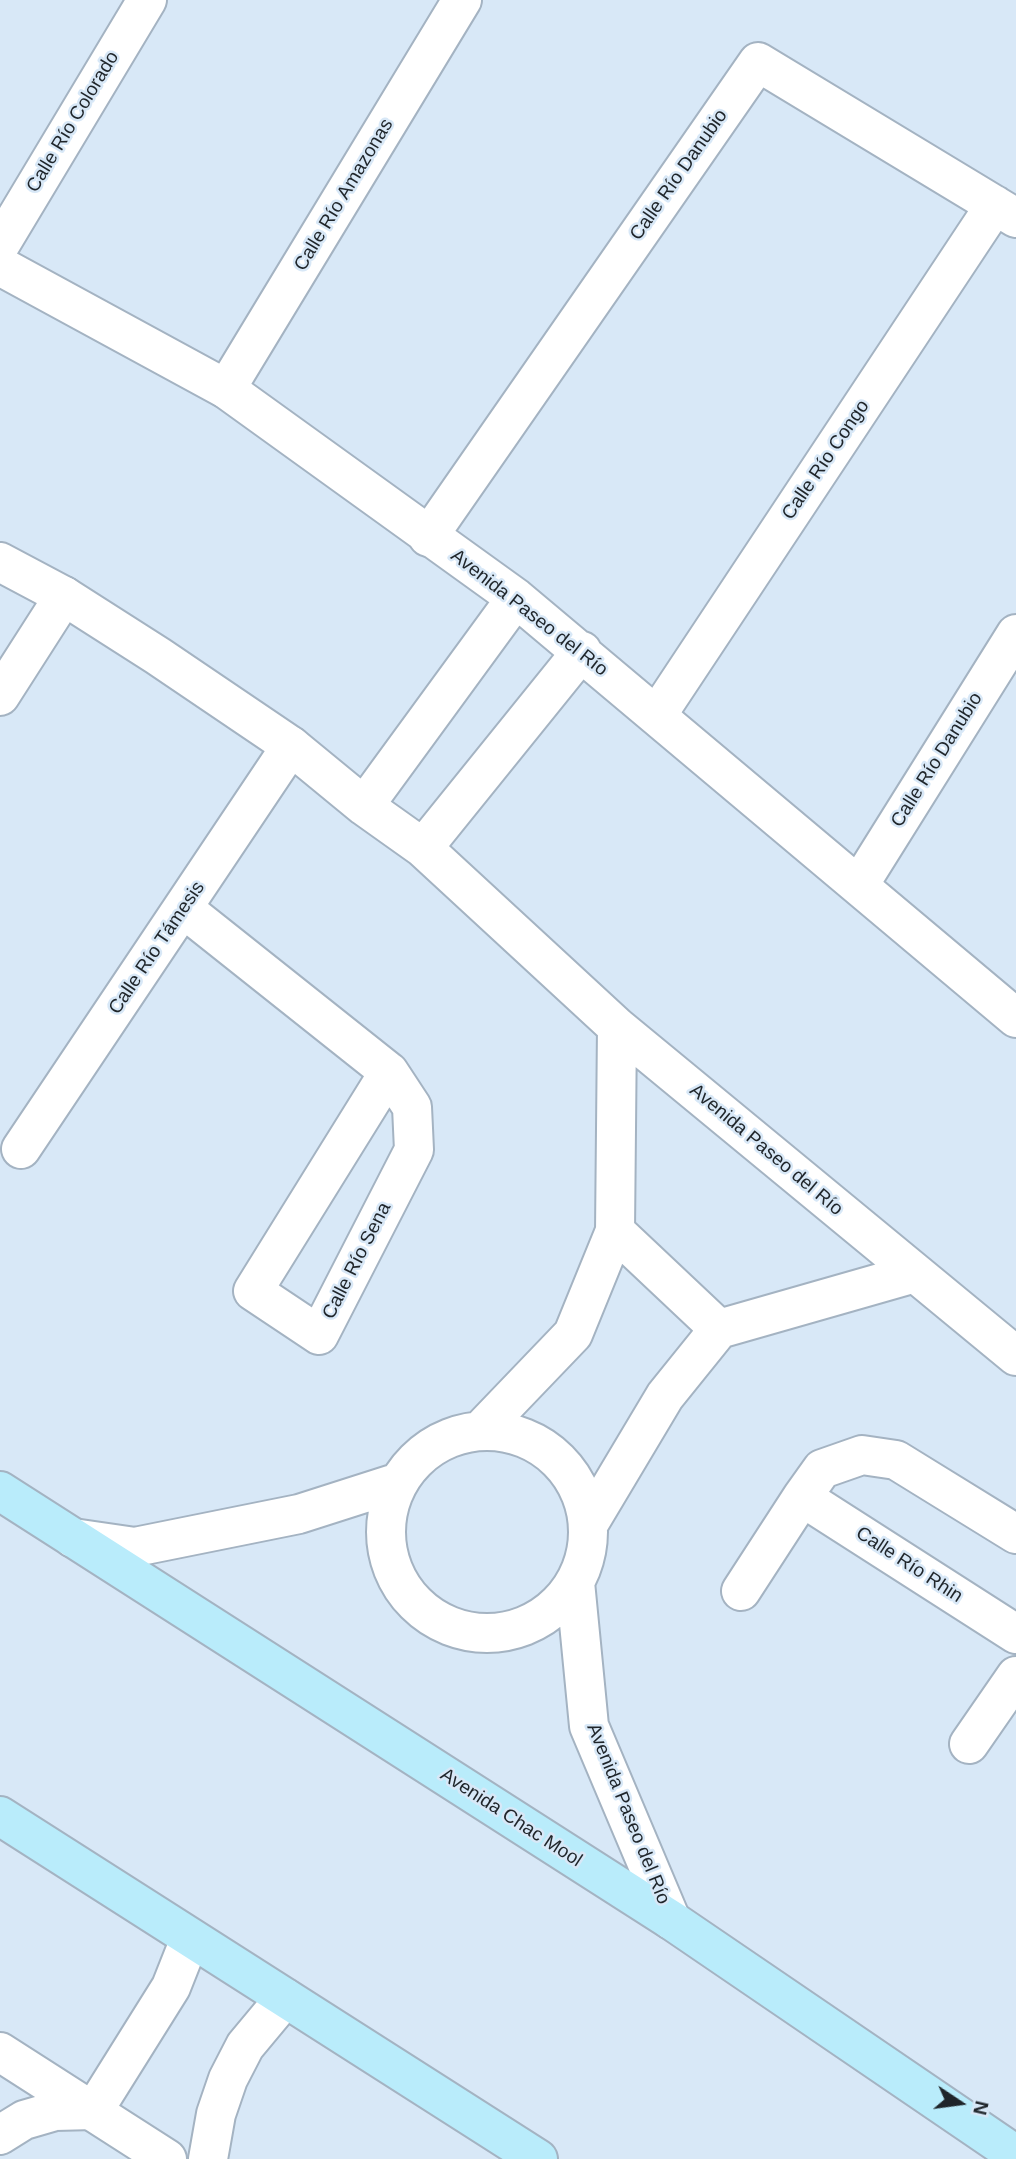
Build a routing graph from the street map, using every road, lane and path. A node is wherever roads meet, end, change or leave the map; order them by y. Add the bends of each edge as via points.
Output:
1 (147, 0) edge
2 (462, 0) edge
3 (1006, 211) edge
4 (0, 245) edge
5 (0, 266) edge
6 (226, 389) junction
7 (428, 537) junction
8 (0, 562) edge
9 (64, 596) junction
10 (516, 598) junction
11 (1016, 635) edge
12 (582, 651) junction
13 (0, 696) edge
14 (657, 715) junction
15 (291, 746) junction
16 (364, 806) junction
17 (423, 848) junction
18 (859, 885) junction
19 (184, 909) junction
20 (1016, 1018) edge
21 (617, 1027) junction
22 (389, 1072) junction
23 (21, 1149) dead end
24 (615, 1231) junction
25 (915, 1273) junction
26 (719, 1329) junction
27 (1016, 1356) edge
28 (480, 1431) junction
29 (399, 1482) junction
30 (0, 1491) edge
31 (802, 1497) junction
32 (588, 1525) junction
33 (1016, 1534) edge
34 (73, 1538) junction
35 (575, 1583) junction
36 (741, 1591) dead end
37 (1016, 1634) edge
38 (1016, 1676) edge
39 (969, 1744) dead end
40 (0, 1816) edge
41 (671, 1920) junction
42 (190, 1939) junction
43 (285, 1998) junction
44 (0, 2052) edge
45 (94, 2110) junction
46 (0, 2135) edge
47 (1016, 2155) edge
48 (167, 2159) edge
49 (208, 2159) edge
50 (538, 2159) edge

1 - 4 street, Calle Río Colorado
2 - 6 street, Calle Río Amazonas
3 - 7 street, Calle Río Danubio via 758,62
3 - 14 street, Calle Río Congo
5 - 6 street, Avenida Paseo del Río
6 - 7 street, Avenida Paseo del Río
7 - 10 street, Avenida Paseo del Río
8 - 9 street, Avenida Paseo del Río
9 - 13 street
9 - 15 street, Avenida Paseo del Río
10 - 12 street, Avenida Paseo del Río
10 - 16 street
11 - 18 street, Calle Río Danubio
12 - 14 street, Avenida Paseo del Río
12 - 17 street
14 - 18 street, Avenida Paseo del Río
15 - 16 street, Avenida Paseo del Río
15 - 19 street, Calle Río Támesis
16 - 17 street, Avenida Paseo del Río
17 - 21 street, Avenida Paseo del Río
18 - 20 street, Avenida Paseo del Río
19 - 22 street, Calle Río Sena
19 - 23 street, Calle Río Támesis
21 - 24 street
21 - 25 street, Avenida Paseo del Río
22 - 22 street, Calle Río Sena via 412,1107 414,1150 319,1335 253,1291
24 - 26 street
24 - 28 street via 573,1334
25 - 26 street
25 - 27 street, Avenida Paseo del Río
26 - 32 street via 665,1396
28 - 29 street via 447,1439 420,1456
28 - 32 street via 512,1434 542,1447 565,1468 581,1495
29 - 34 street via 299,1514 135,1547
29 - 35 street via 388,1513 386,1545 413,1602 438,1621 468,1632 500,1633 530,1624 556,1606
30 - 34 main road, Avenida Chac Mool
31 - 33 street via 822,1469 862,1455 896,1460
31 - 36 street
31 - 37 street, Calle Río Rhin
32 - 35 street via 586,1555
34 - 41 main road, Avenida Chac Mool
35 - 41 street, Avenida Paseo del Río via 589,1726
38 - 39 street
40 - 42 main road
41 - 47 main road, Avenida Chac Mool
42 - 43 main road
42 - 45 street via 171,1987
43 - 49 street via 245,2046 228,2079
43 - 50 main road
44 - 45 street
45 - 46 street via 55,2111 24,2120
45 - 48 street

